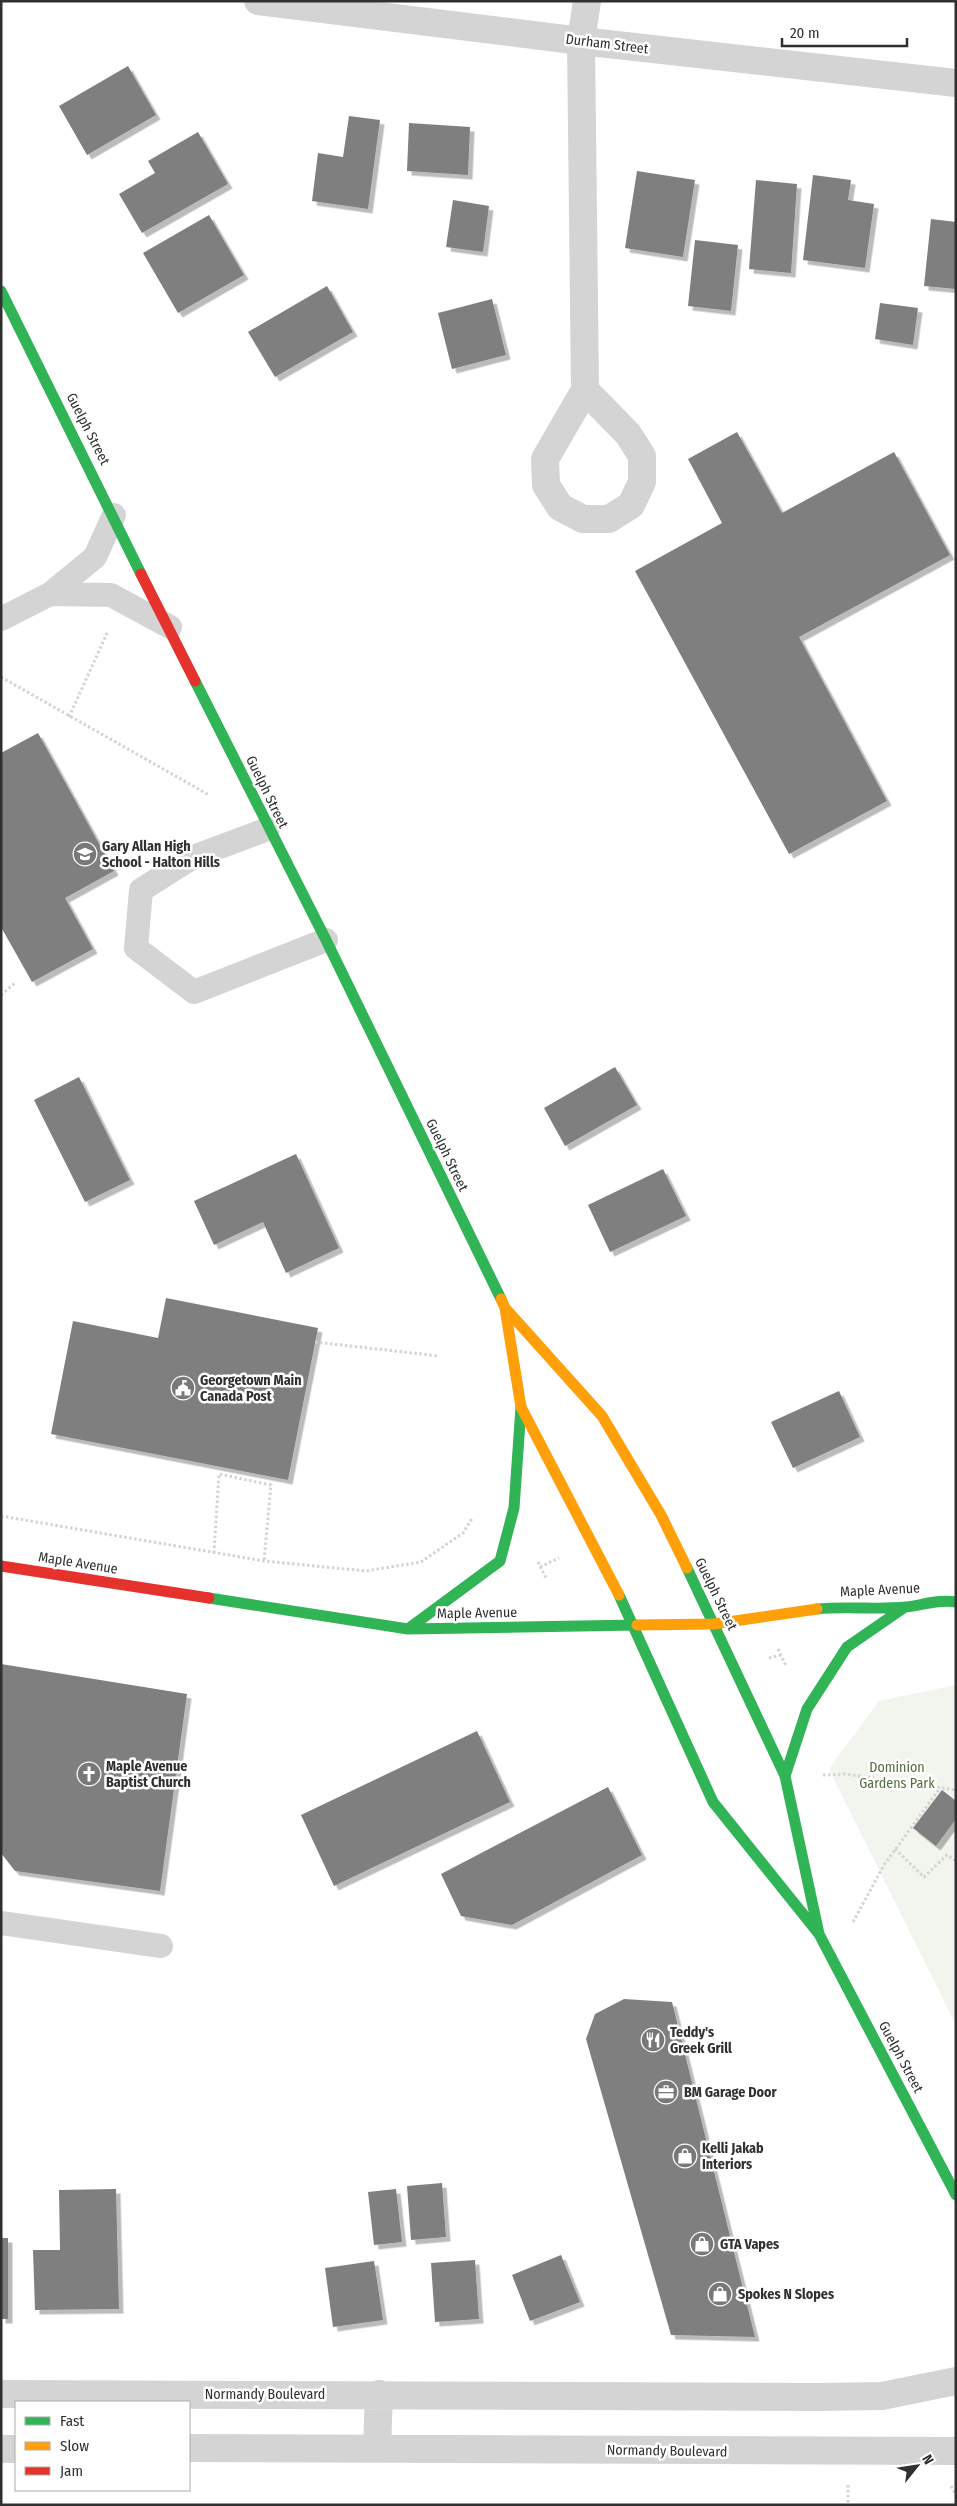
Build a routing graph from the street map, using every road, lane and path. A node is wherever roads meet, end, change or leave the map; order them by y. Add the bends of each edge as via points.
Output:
1 (258, 1) edge
2 (587, 1) edge
3 (582, 41) junction
4 (956, 83) edge
5 (1, 291) edge
6 (585, 390) junction
7 (114, 516) junction
8 (50, 594) junction
9 (122, 601) junction
10 (1, 619) edge
11 (170, 628) junction
12 (1, 677) edge
13 (70, 717) junction
14 (217, 800) dead end
15 (268, 829) junction
16 (326, 940) junction
17 (16, 982) dead end
18 (1, 995) edge
19 (505, 1308) junction
20 (315, 1342) dead end
21 (439, 1356) dead end
22 (521, 1407) junction
23 (477, 1510) dead end
24 (1, 1516) edge
25 (214, 1553) junction
26 (560, 1558) dead end
27 (264, 1561) junction
28 (1, 1566) edge
29 (547, 1580) dead end
30 (956, 1602) edge
31 (905, 1607) junction
32 (714, 1624) junction
33 (634, 1625) junction
34 (408, 1629) junction
35 (781, 1655) dead end
36 (786, 1666) dead end
37 (785, 1776) junction
38 (940, 1788) junction
39 (956, 1790) edge
40 (895, 1849) junction
41 (956, 1861) edge
42 (1, 1924) edge
43 (819, 1934) junction
44 (162, 1946) dead end
45 (832, 1960) junction
46 (956, 2195) edge
47 (956, 2381) edge
48 (1, 2394) edge
49 (380, 2394) junction
50 (190, 2448) edge
51 (377, 2448) junction
52 (1, 2449) edge
53 (15, 2449) edge
54 (956, 2451) edge

1 - 3 street, Durham Street
2 - 3 street
3 - 4 street, Durham Street
3 - 6 street
5 - 7 main road, Guelph Street
6 - 6 street via 545,459 546,485 560,507 582,519 609,519 631,505 642,482 642,456 628,434
7 - 8 lane via 95,557
7 - 11 main road, Guelph Street
8 - 9 lane via 110,594
8 - 10 lane
9 - 11 lane
9 - 13 path
11 - 15 main road, Guelph Street
12 - 13 path
13 - 14 path
15 - 16 main road, Guelph Street
15 - 16 lane via 193,857 140,890 136,948 194,992
16 - 19 main road, Guelph Street
17 - 18 path
19 - 22 main road, Guelph Street
19 - 32 main road, Guelph Street via 602,1416 661,1515
20 - 21 path
22 - 33 main road, Guelph Street
22 - 34 main road via 514,1508 500,1561
23 - 27 path via 463,1533 421,1562 366,1571
24 - 25 path
25 - 27 path
25 - 27 path via 219,1474 271,1485
26 - 29 path via 540,1567
28 - 34 main road, Maple Avenue
30 - 31 main road, Maple Avenue via 944,1600
31 - 32 main road, Maple Avenue via 811,1609
31 - 37 main road via 847,1647 807,1709
32 - 33 main road, Maple Avenue
32 - 37 main road, Guelph Street
33 - 34 main road, Maple Avenue
33 - 43 main road, Guelph Street via 713,1802
35 - 36 path
37 - 38 path via 845,1774
37 - 43 main road, Guelph Street
38 - 39 path
38 - 40 path
40 - 41 path via 924,1877 947,1855
40 - 45 path
42 - 44 lane
43 - 45 main road, Guelph Street
45 - 46 main road, Guelph Street
47 - 49 street, Normandy Boulevard via 882,2396
48 - 49 street, Normandy Boulevard
49 - 51 street
50 - 51 street, Normandy Boulevard
51 - 54 street, Normandy Boulevard
52 - 53 street

